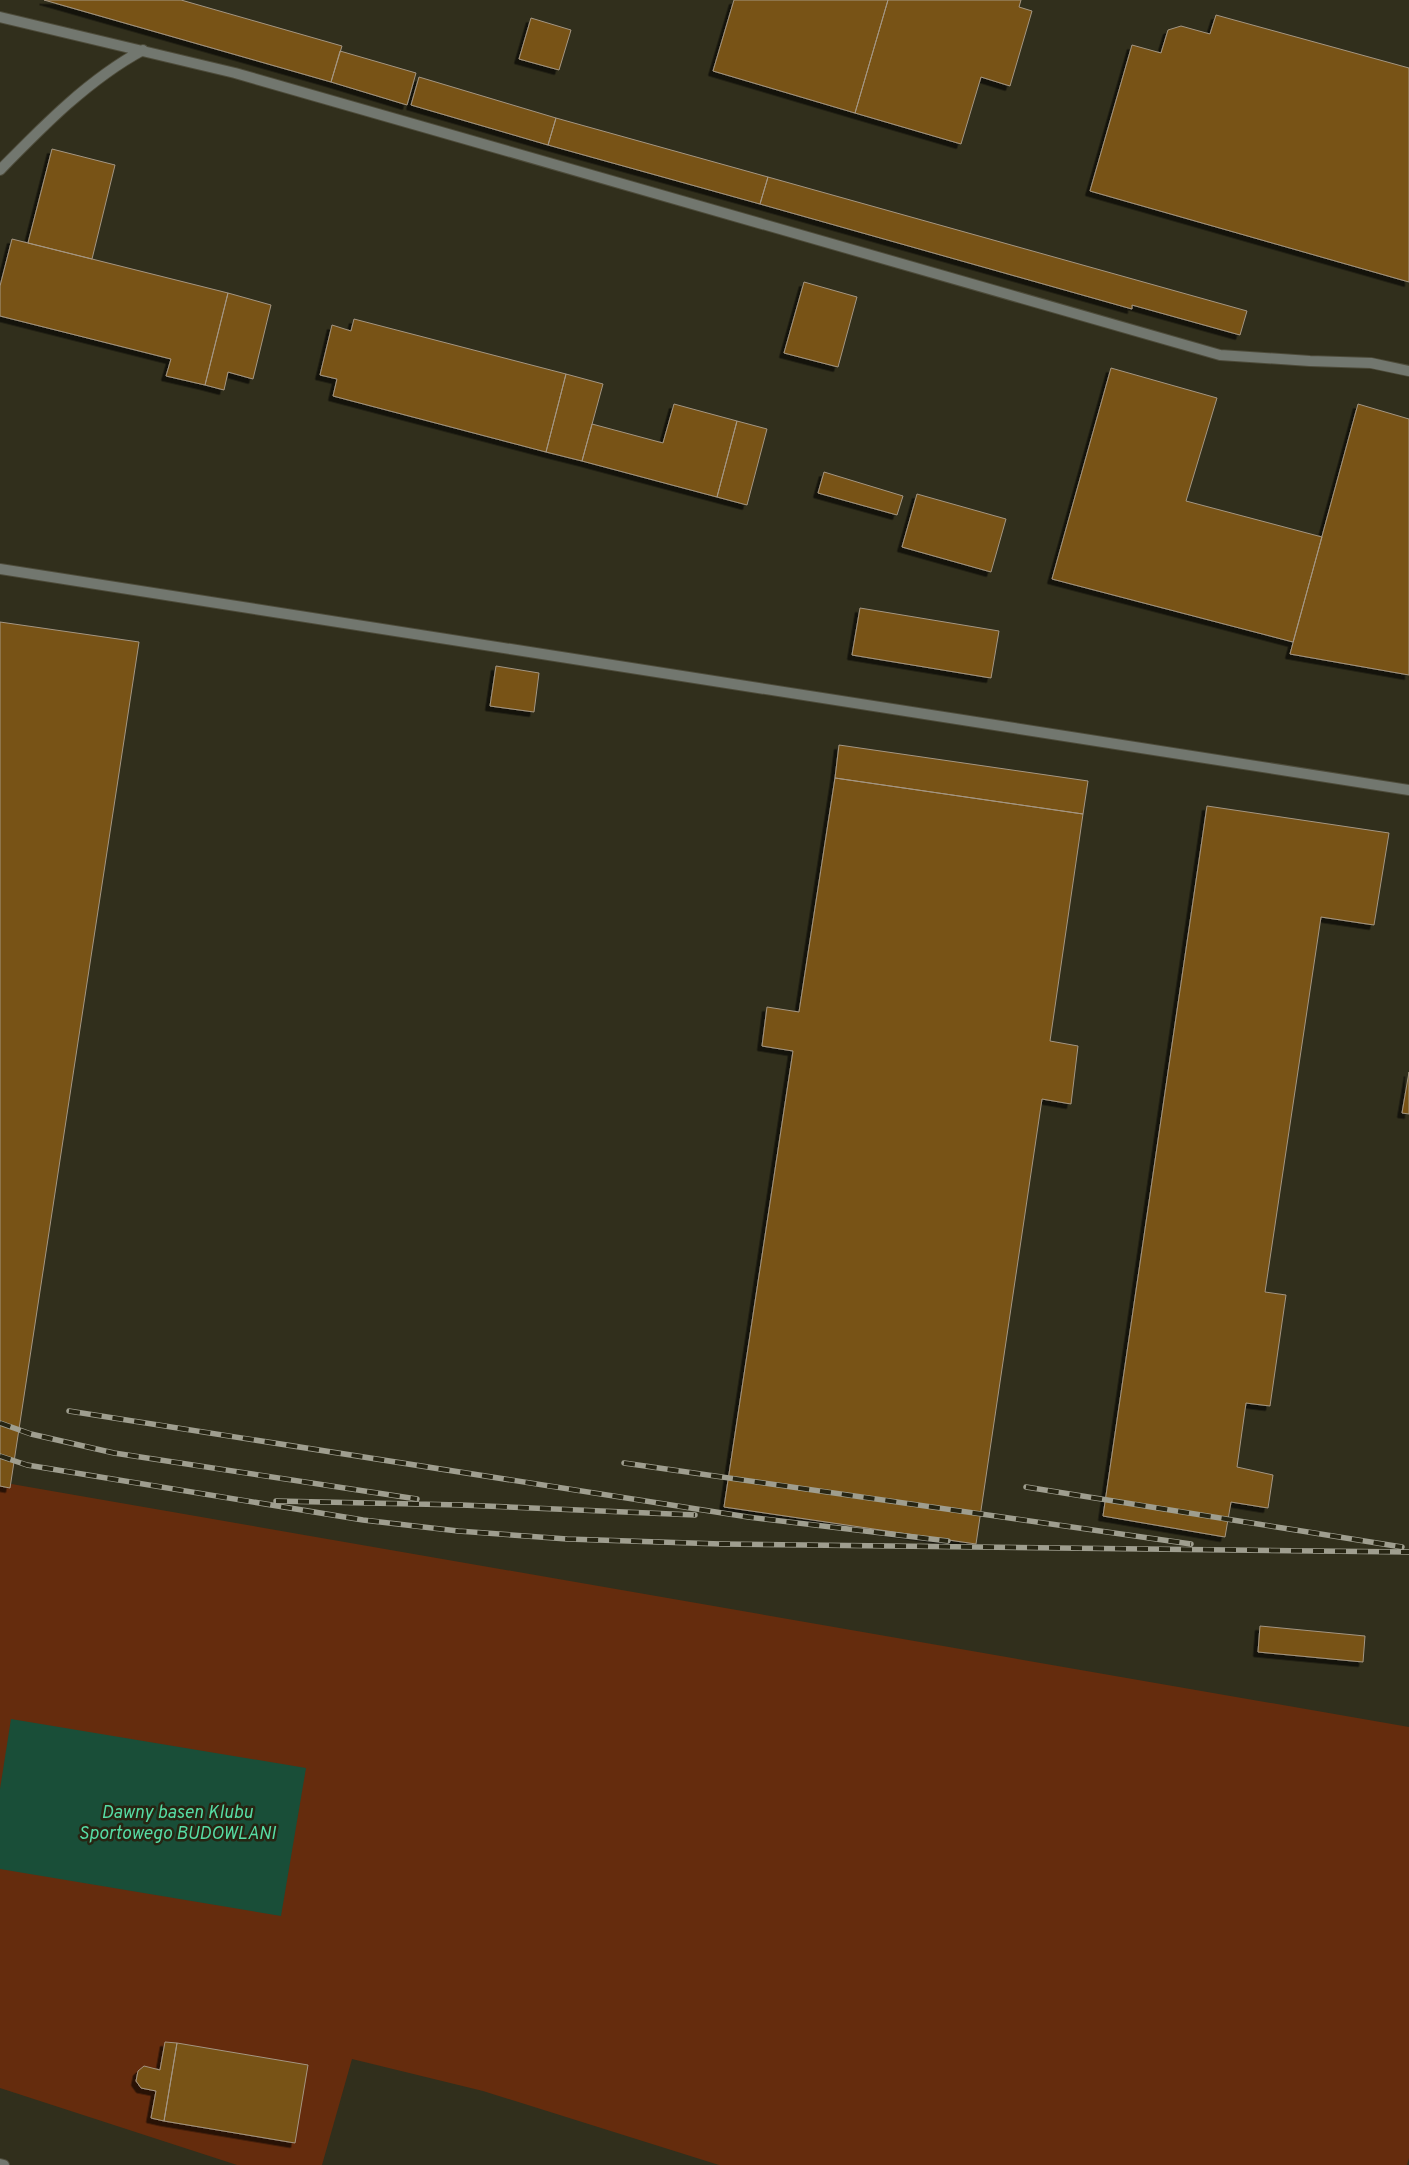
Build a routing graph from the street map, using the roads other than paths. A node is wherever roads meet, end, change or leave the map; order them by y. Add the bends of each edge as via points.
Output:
1 (0, 17) edge
2 (143, 50) junction
3 (0, 170) edge
4 (1409, 371) edge
5 (0, 569) edge
6 (1409, 790) edge
7 (0, 2164) edge
8 (4, 2165) edge

1 - 2 lane
2 - 3 lane via 90,84
2 - 4 lane via 245,76 1220,355 1371,363
5 - 6 lane
7 - 8 lane

